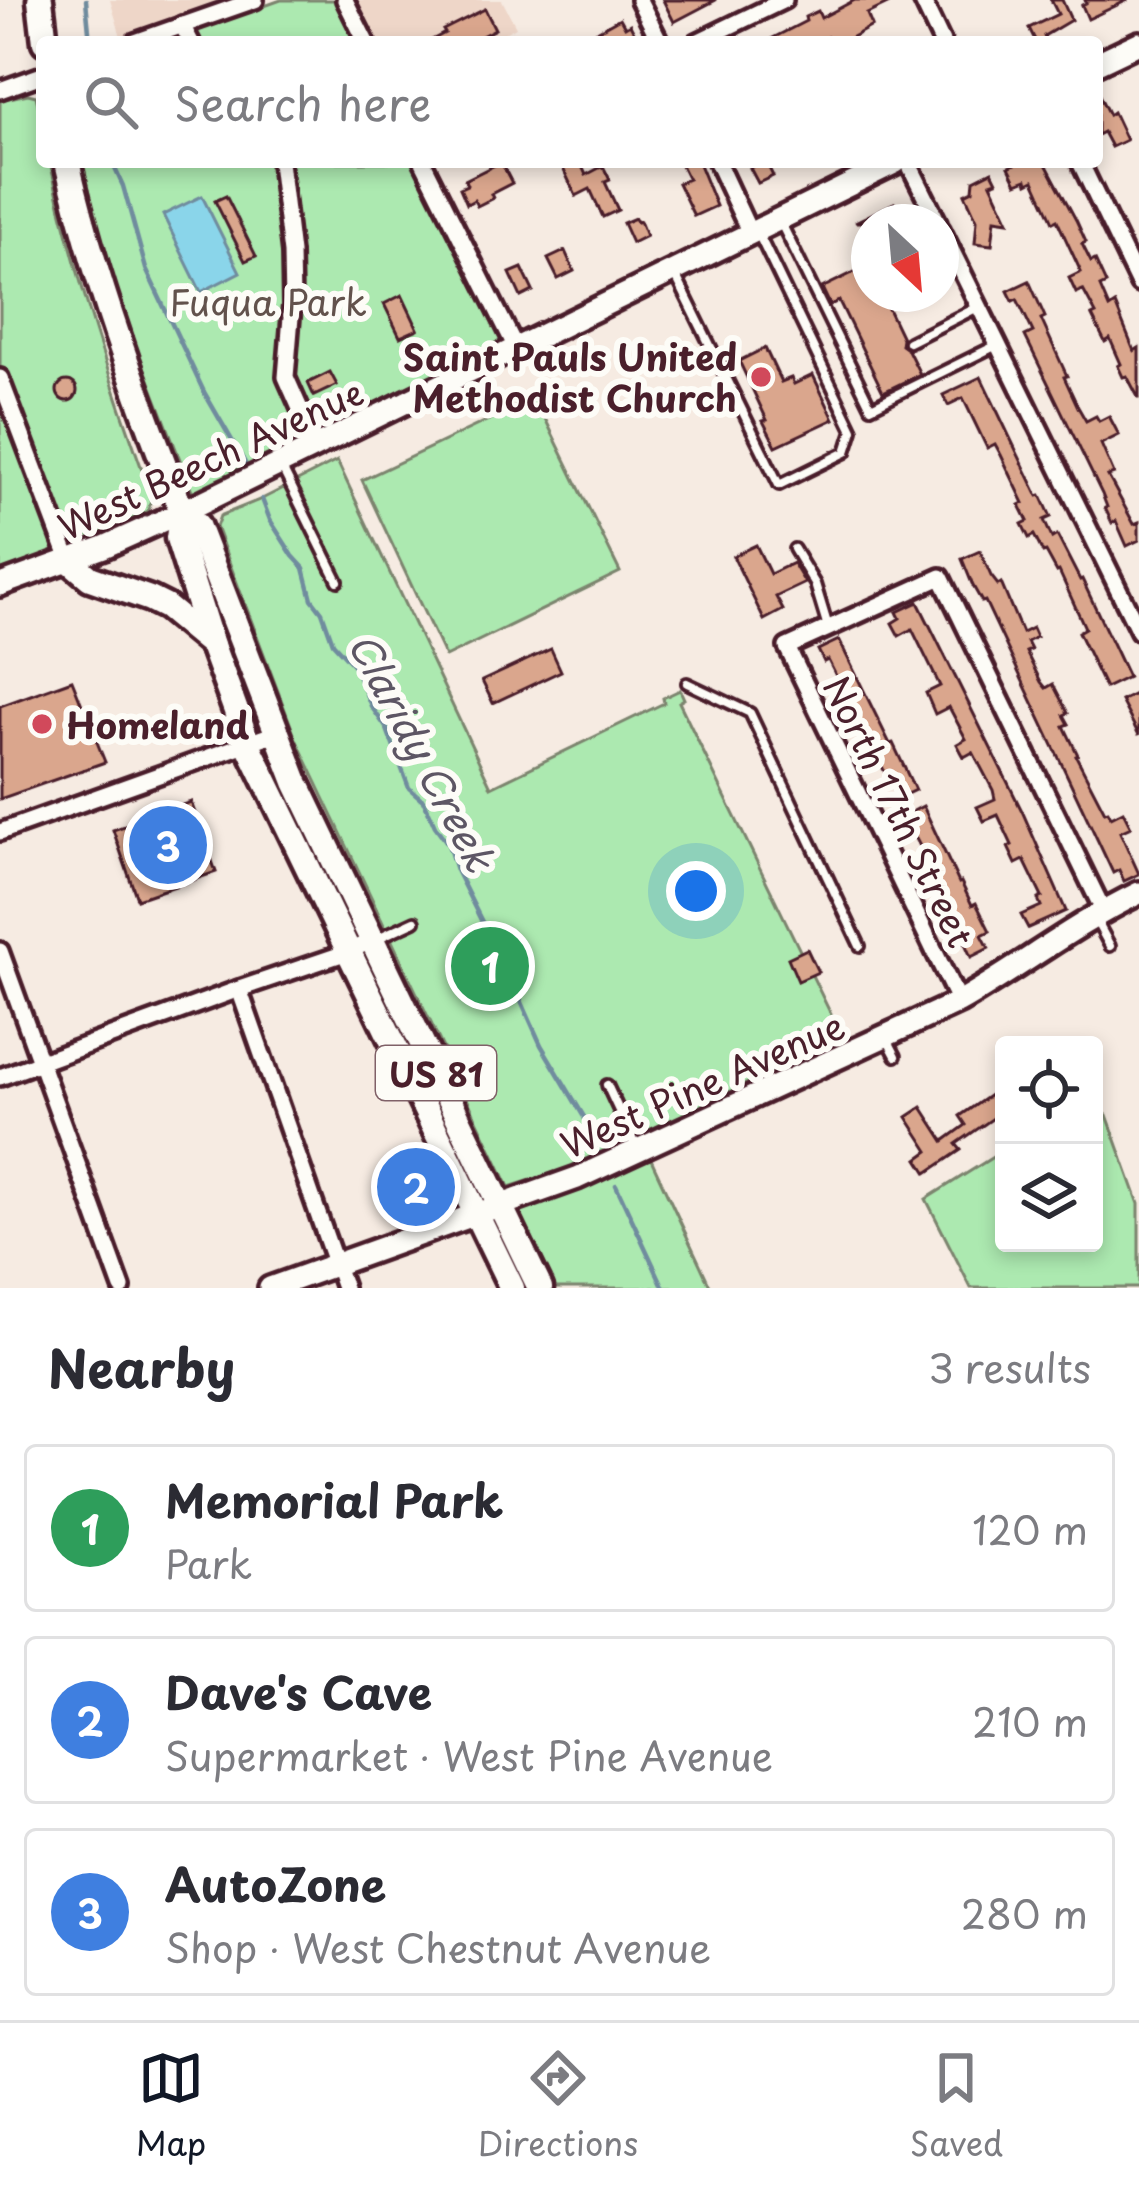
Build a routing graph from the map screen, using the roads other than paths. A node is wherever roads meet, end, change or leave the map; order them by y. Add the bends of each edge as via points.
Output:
1 (40, 0) edge
2 (255, 0) edge
3 (345, 0) edge
4 (639, 0) edge
5 (784, 0) edge
6 (922, 0) edge
7 (182, 25) junction
8 (44, 36) edge
9 (152, 36) edge
10 (188, 36) edge
11 (362, 36) edge
12 (657, 36) edge
13 (709, 36) edge
14 (939, 36) edge
15 (1138, 45) edge
16 (1103, 60) edge
17 (36, 77) edge
18 (0, 90) edge
19 (68, 168) edge
20 (281, 168) edge
21 (430, 168) edge
22 (720, 168) edge
23 (884, 168) edge
24 (911, 168) edge
25 (1083, 168) edge
26 (928, 204) edge
27 (779, 219) junction
28 (753, 232) junction
29 (959, 266) edge
30 (674, 270) junction
31 (1139, 284) edge
32 (979, 307) junction
33 (909, 341) dead end
34 (998, 344) junction
35 (518, 350) junction
36 (0, 378) edge
37 (0, 426) edge
38 (20, 436) junction
39 (317, 447) junction
40 (280, 464) junction
41 (190, 518) junction
42 (794, 549) dead end
43 (69, 560) junction
44 (338, 581) dead end
45 (0, 585) edge
46 (828, 628) junction
47 (1139, 632) edge
48 (212, 645) junction
49 (687, 682) dead end
50 (275, 733) junction
51 (248, 744) junction
52 (0, 832) edge
53 (1139, 893) edge
54 (1098, 913) junction
55 (415, 921) dead end
56 (372, 940) junction
57 (860, 946) dead end
58 (1110, 946) dead end
59 (0, 951) edge
60 (348, 952) junction
61 (239, 989) junction
62 (958, 1002) junction
63 (39, 1063) junction
64 (0, 1077) edge
65 (607, 1085) dead end
66 (639, 1152) junction
67 (488, 1210) junction
68 (335, 1264) junction
69 (540, 1287) edge
70 (122, 1288) edge
71 (270, 1288) edge
72 (344, 1288) edge
73 (512, 1288) edge

1 - 8 main road
2 - 7 street
3 - 11 street
4 - 12 street
5 - 13 street
6 - 14 street
7 - 9 street
7 - 10 street
15 - 16 street
17 - 18 street
19 - 41 main road, US 81 via 112,325
20 - 39 street via 291,253 286,377
21 - 35 street
22 - 28 street
23 - 27 street, West Beech Avenue
24 - 26 street
25 - 31 street
27 - 28 street, West Beech Avenue
27 - 34 lane via 871,407
28 - 30 street, West Beech Avenue
28 - 30 lane via 853,430 846,452 778,485
29 - 32 street
30 - 35 street, West Beech Avenue
32 - 33 lane
32 - 34 street
34 - 47 street
35 - 39 street, West Beech Avenue
36 - 38 street
37 - 38 street
38 - 43 street
39 - 40 street, West Beech Avenue
40 - 41 street, West Beech Avenue
40 - 44 lane
41 - 43 street, West Beech Avenue
41 - 48 main road, US 81 via 178,538
41 - 50 main road, US 81
42 - 46 lane
43 - 45 street, West Beech Avenue
43 - 48 main road via 90,578 166,607
46 - 54 street via 941,577
46 - 62 street, North 17th Street via 787,647
48 - 51 main road, US 81
49 - 57 lane via 750,713
50 - 51 street
50 - 56 main road, US 81
51 - 52 street
51 - 60 main road, US 81
53 - 54 street, West Pine Avenue
54 - 58 lane
54 - 62 street, West Pine Avenue
55 - 56 lane
56 - 60 street
56 - 67 main road, US 81
59 - 63 street
60 - 61 street
60 - 67 main road, US 81
61 - 63 street
61 - 68 street
62 - 66 street, West Pine Avenue via 891,1046
63 - 64 street
63 - 70 street
65 - 66 lane
66 - 67 street, West Pine Avenue
67 - 68 street, West Pine Avenue
67 - 69 main road
67 - 73 main road, US 81
68 - 71 street, West Pine Avenue
68 - 72 street

